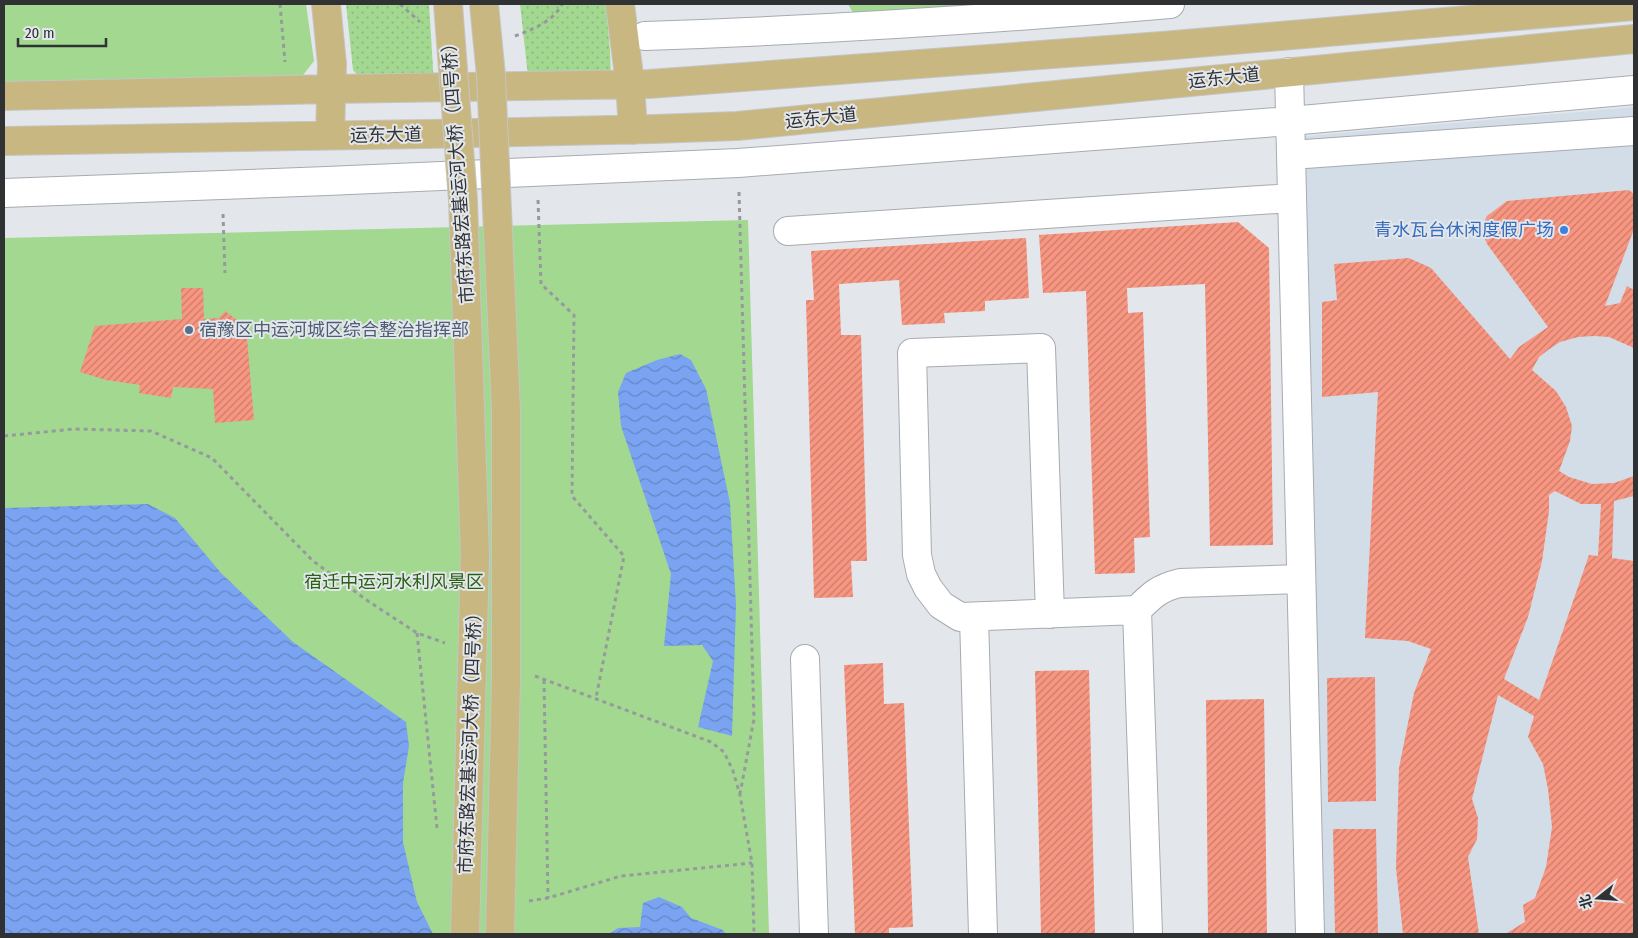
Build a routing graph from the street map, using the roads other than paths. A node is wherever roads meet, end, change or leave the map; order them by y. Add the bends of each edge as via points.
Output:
1 (326, 4) edge
2 (448, 4) edge
3 (484, 4) edge
4 (620, 4) edge
5 (1170, 4) edge
6 (1634, 6) edge
7 (1539, 9) edge
8 (644, 36) dead end
9 (1634, 39) edge
10 (1289, 72) junction
11 (630, 84) junction
12 (332, 89) junction
13 (1634, 90) edge
14 (4, 96) edge
15 (1290, 121) junction
16 (633, 130) junction
17 (1634, 131) edge
18 (330, 135) junction
19 (4, 141) edge
20 (1291, 155) junction
21 (4, 193) edge
22 (1292, 198) junction
23 (788, 231) dead end
24 (1301, 579) junction
25 (1137, 610) junction
26 (1050, 614) junction
27 (974, 617) junction
28 (805, 659) dead end
29 (465, 934) edge
30 (500, 934) edge
31 (814, 934) edge
32 (983, 934) edge
33 (1148, 934) edge
34 (1310, 934) edge

1 - 12 main road
2 - 29 main road, 市府东路宏基运河大桥（四号桥）, bridge via 463,200 475,556
3 - 30 main road, 市府东路宏基运河大桥（四号桥）, bridge via 491,76 506,410 506,680
4 - 11 main road
5 - 8 lane via 1018,17
6 - 7 main road
7 - 11 main road via 1162,46
9 - 10 main road, 运东大道
10 - 15 lane
10 - 16 main road, 运东大道 via 737,126
11 - 12 main road
11 - 16 main road
12 - 14 main road
12 - 18 main road
13 - 15 lane
15 - 20 lane
15 - 21 lane via 738,163
16 - 18 main road, 运东大道
17 - 20 lane
18 - 19 main road, 运东大道
20 - 22 lane
22 - 23 lane
22 - 24 lane
24 - 25 lane via 1180,583 1152,594
24 - 34 lane
25 - 26 lane
25 - 33 lane
26 - 27 lane
26 - 27 lane via 1041,348 912,353 917,555 921,574 941,605 960,617
27 - 32 lane
28 - 31 lane

